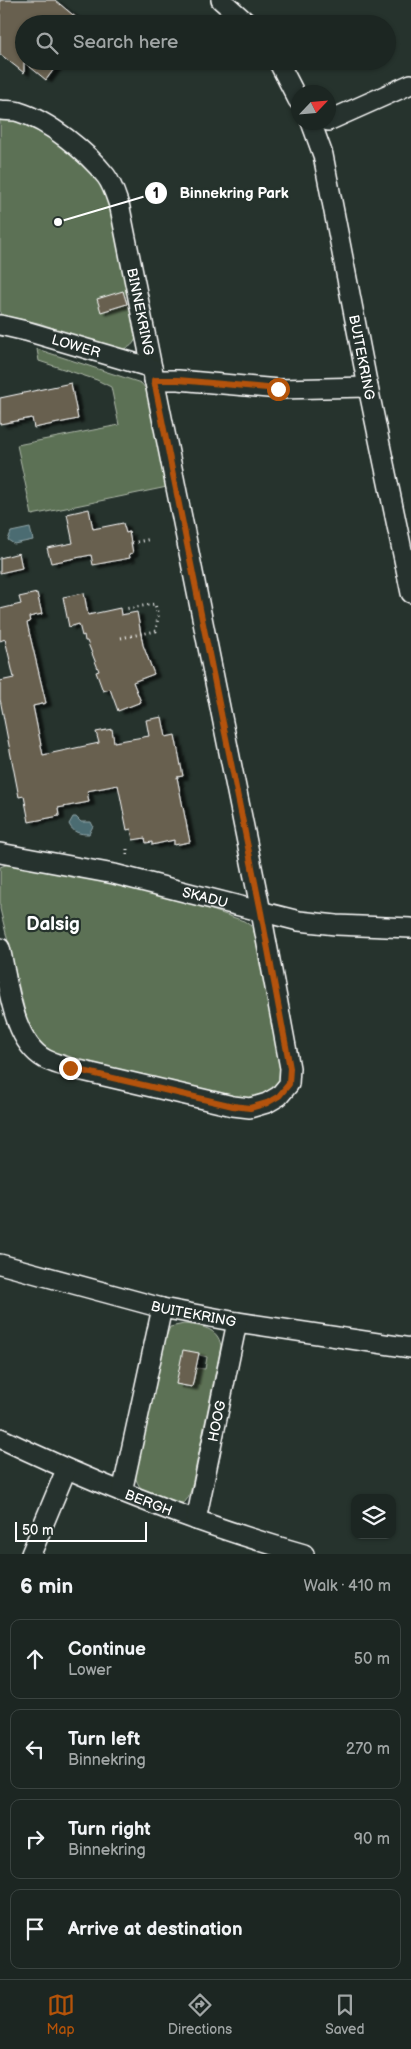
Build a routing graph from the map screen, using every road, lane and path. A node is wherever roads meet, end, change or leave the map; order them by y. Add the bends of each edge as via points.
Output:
1 (221, 0) edge
2 (238, 15) edge
3 (283, 70) edge
4 (411, 84) edge
5 (291, 86) edge
6 (0, 110) edge
7 (336, 116) edge
8 (320, 130) edge
9 (0, 325) edge
10 (153, 374) junction
11 (368, 387) junction
12 (403, 511) edge
13 (151, 539) dead end
14 (132, 543) dead end
15 (411, 593) edge
16 (124, 609) dead end
17 (122, 638) dead end
18 (0, 853) edge
19 (261, 912) junction
20 (411, 928) edge
21 (0, 948) edge
22 (0, 1264) edge
23 (162, 1308) junction
24 (236, 1322) junction
25 (411, 1338) edge
26 (391, 1345) junction
27 (411, 1348) edge
28 (0, 1438) edge
29 (66, 1470) junction
30 (122, 1492) junction
31 (196, 1520) junction
32 (31, 1554) edge
33 (304, 1554) edge

1 - 2 street
3 - 5 street
4 - 7 street
6 - 10 street, BINNEKRING via 30,116 62,135 107,177 126,228
8 - 11 street, BUITEKRING
9 - 10 street, LOWER
10 - 11 street, LOWER via 178,380 278,389
10 - 19 street, BINNEKRING
11 - 12 street, BUITEKRING
12 - 15 street, BUITEKRING
13 - 14 path
16 - 17 path via 155,604 158,616 156,631
18 - 19 street, SKADU via 114,874
19 - 20 street, SKADU via 336,925
19 - 21 street, BINNEKRING via 290,1068 289,1084 279,1096 250,1108 45,1060 23,1036
22 - 23 street, BUITEKRING
23 - 24 street, BUITEKRING
23 - 30 street
24 - 26 street, BUITEKRING
24 - 31 street, HOOG
25 - 26 street, BUITEKRING
26 - 27 street, BUITEKRING
28 - 29 street, BERGH
29 - 30 street, BERGH
29 - 32 street
30 - 31 street, BERGH
31 - 33 street, BERGH

